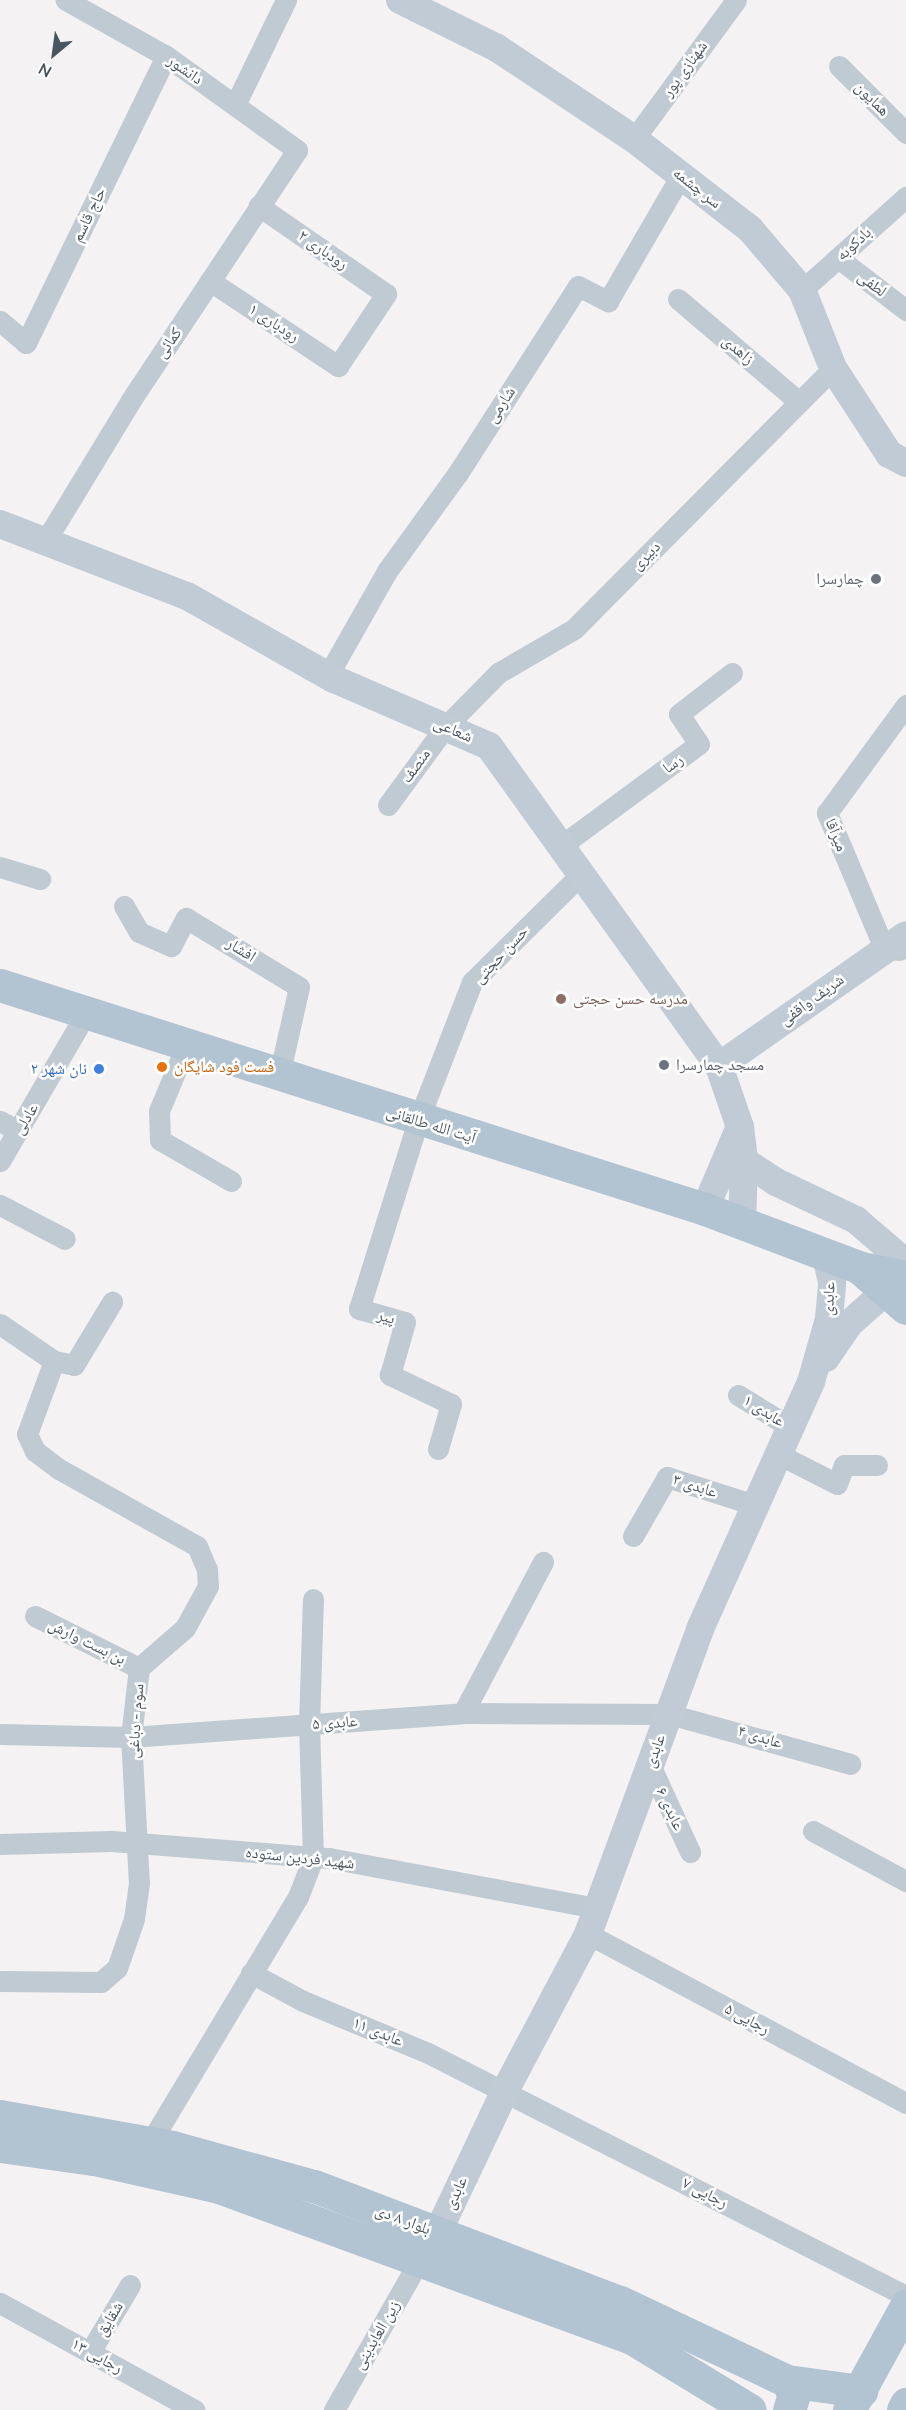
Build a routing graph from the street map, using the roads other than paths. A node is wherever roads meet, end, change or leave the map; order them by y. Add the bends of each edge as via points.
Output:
1 (66, 0) edge
2 (286, 0) edge
3 (400, 0) edge
4 (736, 0) edge
5 (166, 56) junction
6 (839, 66) dead end
7 (234, 105) junction
8 (906, 133) edge
9 (634, 139) junction
10 (297, 150) joint
11 (681, 175) junction
12 (906, 197) edge
13 (260, 206) junction
14 (838, 258) junction
15 (210, 281) junction
16 (802, 290) junction
17 (678, 299) dead end
18 (906, 310) edge
19 (0, 321) edge
20 (338, 366) joint
21 (833, 368) junction
22 (799, 402) junction
23 (906, 463) edge
24 (0, 524) edge
25 (46, 540) junction
26 (732, 673) dead end
27 (328, 675) junction
28 (906, 705) edge
29 (445, 727) junction
30 (388, 805) dead end
31 (562, 844) junction
32 (0, 867) edge
33 (582, 873) junction
34 (40, 879) dead end
35 (123, 906) dead end
36 (898, 944) edge
37 (0, 986) edge
38 (86, 1014) junction
39 (186, 1046) junction
40 (720, 1066) junction
41 (279, 1076) junction
42 (0, 1121) edge
43 (418, 1121) junction
44 (740, 1127) junction
45 (19, 1131) junction
46 (0, 1161) edge
47 (744, 1161) junction
48 (231, 1181) dead end
49 (0, 1205) edge
50 (705, 1209) junction
51 (742, 1223) junction
52 (64, 1239) dead end
53 (826, 1255) junction
54 (906, 1263) edge
55 (900, 1292) edge
56 (112, 1302) dead end
57 (0, 1324) edge
58 (54, 1361) junction
59 (811, 1383) junction
60 (738, 1395) dead end
61 (790, 1427) junction
62 (438, 1449) dead end
63 (778, 1454) junction
64 (877, 1465) dead end
65 (755, 1505) junction
66 (633, 1536) dead end
67 (543, 1562) dead end
68 (313, 1599) dead end
69 (35, 1616) dead end
70 (139, 1668) junction
71 (464, 1713) junction
72 (669, 1714) junction
73 (309, 1725) junction
74 (0, 1734) edge
75 (131, 1737) junction
76 (850, 1764) dead end
77 (650, 1766) junction
78 (813, 1831) dead end
79 (137, 1842) junction
80 (0, 1844) edge
81 (690, 1852) dead end
82 (313, 1858) junction
83 (906, 1881) edge
84 (597, 1908) junction
85 (588, 1934) junction
86 (251, 1973) junction
87 (0, 1981) edge
88 (505, 2091) junction
89 (906, 2103) edge
90 (0, 2116) edge
91 (150, 2143) junction
92 (0, 2146) edge
93 (429, 2246) junction
94 (130, 2285) dead end
95 (906, 2296) edge
96 (0, 2303) edge
97 (906, 2306) edge
98 (90, 2352) junction
99 (788, 2396) edge
100 (855, 2401) edge
101 (906, 2404) edge
102 (195, 2410) edge
103 (334, 2410) edge
104 (750, 2410) edge
105 (903, 2410) edge

1 - 5 street, دانشور
2 - 7 street
3 - 9 street, سر چشمه via 497,48
4 - 9 street, شهنازی پور
5 - 7 street, دانشور
5 - 19 street, حاج قاسم via 26,343
6 - 8 street, همایون
7 - 10 street, دانشور
9 - 11 street, سر چشمه
10 - 13 street, کمائی
11 - 16 street, سر چشمه via 750,229
11 - 27 street, شارمی via 609,301 578,286 458,473 387,571
12 - 14 street, بادکوبه
13 - 15 street, کمائی
13 - 20 street, رودباری ۲ via 386,294
14 - 16 street, بادکوبه
14 - 18 street, لطفی
15 - 20 street, رودباری ۱
15 - 25 street, کمائی via 131,400
16 - 21 street, سر چشمه
17 - 22 street, زاهدی
21 - 22 street, دبیری
21 - 23 street, سر چشمه via 888,454
22 - 29 street, دبیری via 574,629 498,674
24 - 25 street, شعاعی
25 - 27 street, شعاعی via 187,596
26 - 31 street, رسا via 679,714 699,744
27 - 29 street, شعاعی
28 - 36 street, میرآقا via 827,813
29 - 30 street, منصف
29 - 31 street, شعاعی via 489,746
31 - 33 street, شعاعی
32 - 34 street
33 - 40 street, شعاعی
33 - 43 street, حسن حجتی via 472,982
35 - 41 street, افشار via 139,932 171,946 186,918 299,987
36 - 40 street, شریف واقفی
37 - 38 main road, آیت الله طالقانی
38 - 39 main road, آیت الله طالقانی
38 - 45 street, عادلی
39 - 41 main road, آیت الله طالقانی
39 - 48 street via 159,1112 160,1140
40 - 44 street, شعاعی
41 - 43 main road, آیت الله طالقانی
42 - 45 street
43 - 50 main road, آیت الله طالقانی
43 - 62 street, پیر via 359,1309 405,1322 390,1375 451,1404
44 - 47 street, شعاعی
44 - 50 street
45 - 46 street, عادلی
47 - 51 street, شعاعی
47 - 54 street via 777,1182 856,1220
49 - 52 street
50 - 51 main road, آیت الله طالقانی
51 - 53 main road, آیت الله طالقانی
53 - 55 main road, آیت الله طالقانی via 861,1268
53 - 59 street, عابدی via 832,1282 829,1319
55 - 59 street via 849,1324
56 - 58 street via 74,1365
57 - 58 street
58 - 70 street, سوم - دباغی via 27,1434 35,1451 197,1546 207,1569 207,1586 185,1628
59 - 61 street, عابدی
60 - 61 street, عابدی ۱
61 - 63 street, عابدی
63 - 64 street via 837,1484 844,1465
63 - 65 street, عابدی
65 - 66 street, عابدی ۳ via 667,1476
65 - 72 street, عابدی via 700,1629
67 - 71 street
68 - 73 street
69 - 70 street, بن بست وارش
70 - 75 street, سوم - دباغی
71 - 72 street, عابدی ۵
71 - 73 street, عابدی ۵
72 - 76 street, عابدی ۴
72 - 77 street, عابدی
73 - 75 street, عابدی ۵
73 - 82 street
74 - 75 street, عابدی ۵
75 - 79 street, سوم - دباغی
77 - 81 street, عابدی ۶
77 - 84 street, عابدی
78 - 83 street
79 - 80 street, شهید فردین ستوده
79 - 82 street, شهید فردین ستوده
79 - 87 street, سوم - دباغی via 139,1883 134,1919 128,1944 110,1978 101,1982
82 - 84 street, شهید فردین ستوده
82 - 86 street via 297,1897
84 - 85 street, عابدی
85 - 88 street, عابدی
85 - 89 street, رجایی ۵
86 - 88 street, عابدی ۱۱ via 303,2001 428,2053
86 - 91 street
88 - 93 street, عابدی
88 - 95 street, رجایی ۷
90 - 91 main road, بلوار ۸ دی
91 - 93 main road, بلوار ۸ دی via 314,2186
92 - 93 main road, بلوار ۸ دی via 94,2159 219,2187
93 - 99 main road, بلوار ۸ دی via 620,2302
93 - 103 street, زین العابدینی
93 - 104 main road, بلوار ۸ دی via 630,2337
94 - 98 street, شقایق
96 - 98 street, رجایی ۱۳
97 - 100 main road
98 - 102 street, رجایی ۱۳
99 - 100 main road, بلوار ۸ دی
101 - 105 main road

